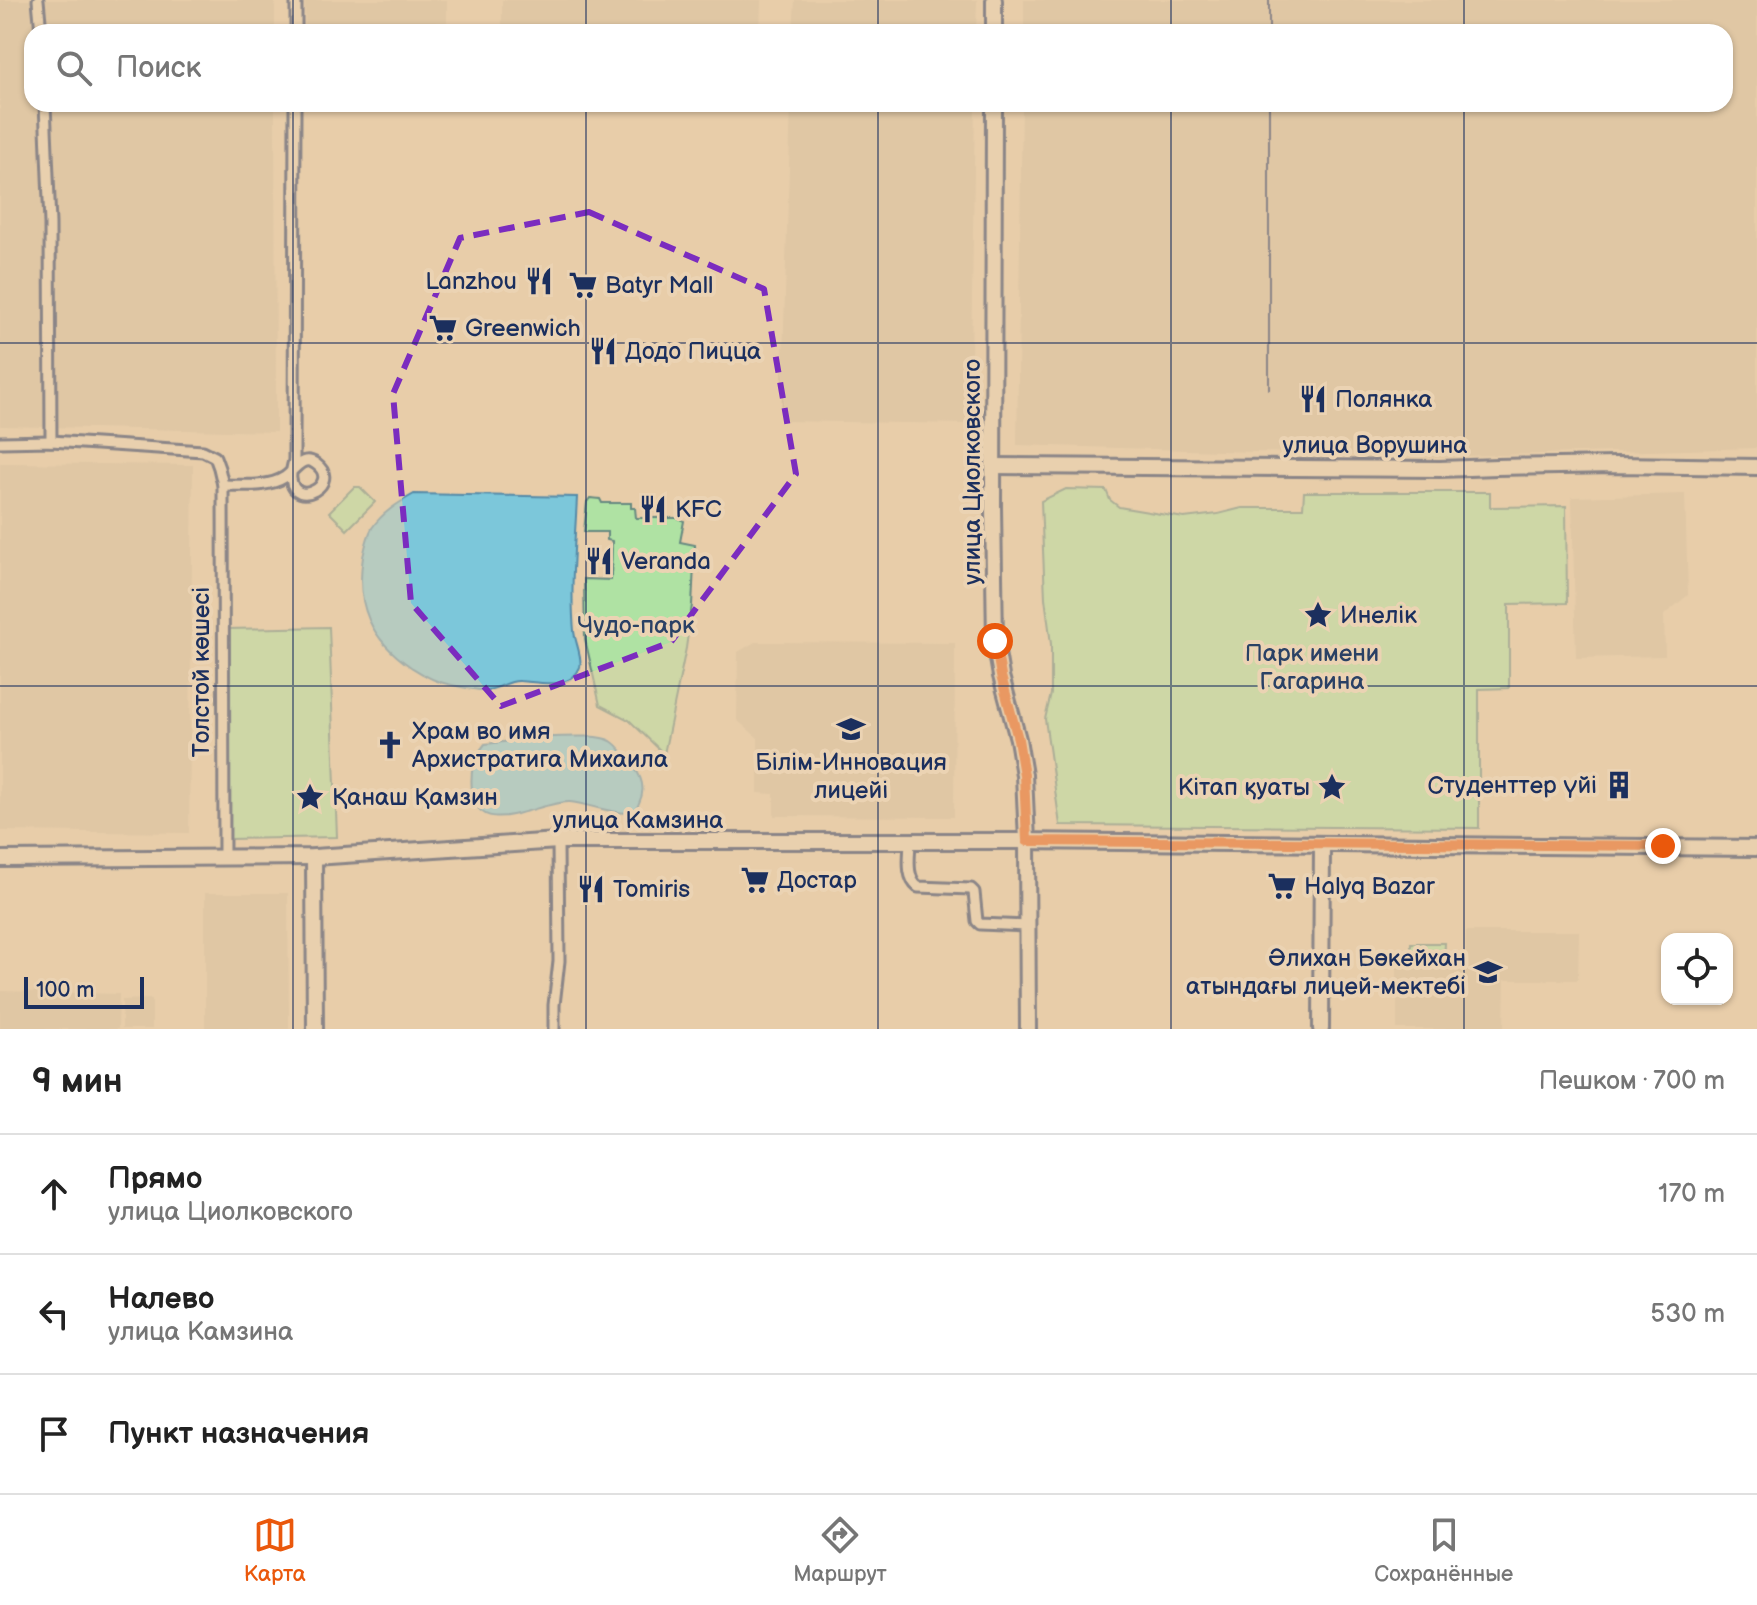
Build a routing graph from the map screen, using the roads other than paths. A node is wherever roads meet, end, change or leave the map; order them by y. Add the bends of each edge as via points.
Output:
1 (38, 0) edge
2 (296, 0) edge
3 (994, 0) edge
4 (40, 24) edge
5 (296, 24) edge
6 (994, 24) edge
7 (45, 112) edge
8 (295, 112) edge
9 (994, 112) edge
10 (294, 433) junction
11 (51, 441) junction
12 (0, 442) edge
13 (311, 462) junction
14 (993, 466) junction
15 (1757, 467) edge
16 (293, 470) junction
17 (272, 483) junction
18 (223, 485) junction
19 (297, 490) junction
20 (910, 840) junction
21 (558, 841) junction
22 (1027, 841) junction
23 (1322, 844) junction
24 (1757, 848) edge
25 (314, 857) junction
26 (0, 859) edge
27 (224, 859) junction
28 (1028, 926) junction
29 (315, 1029) edge
30 (554, 1029) edge
31 (1028, 1029) edge
32 (1321, 1029) edge

1 - 4 street
2 - 5 street
3 - 6 main road
7 - 11 street
8 - 10 street
9 - 14 main road, улица Циолковского
10 - 13 street
10 - 16 street
11 - 12 street
11 - 18 street via 203,451 215,457
13 - 16 street via 300,462
13 - 19 street via 322,472 320,487 307,493
14 - 15 main road, улица Ворушина
14 - 22 main road, улица Циолковского via 995,641 1022,763
16 - 17 street
16 - 19 street via 291,481
17 - 18 street
17 - 19 street
18 - 27 street, Толстой көшесі
20 - 21 main road, улица Камзина
20 - 22 main road, улица Камзина
20 - 28 street via 913,884 971,889 980,924
21 - 25 main road, улица Камзина
21 - 30 street
22 - 23 main road, улица Камзина
22 - 28 main road, улица Циолковского
23 - 24 main road, улица Камзина
23 - 32 main road
25 - 27 main road, улица Камзина
25 - 29 main road
26 - 27 main road, улица Камзина
28 - 31 main road, улица Циолковского

